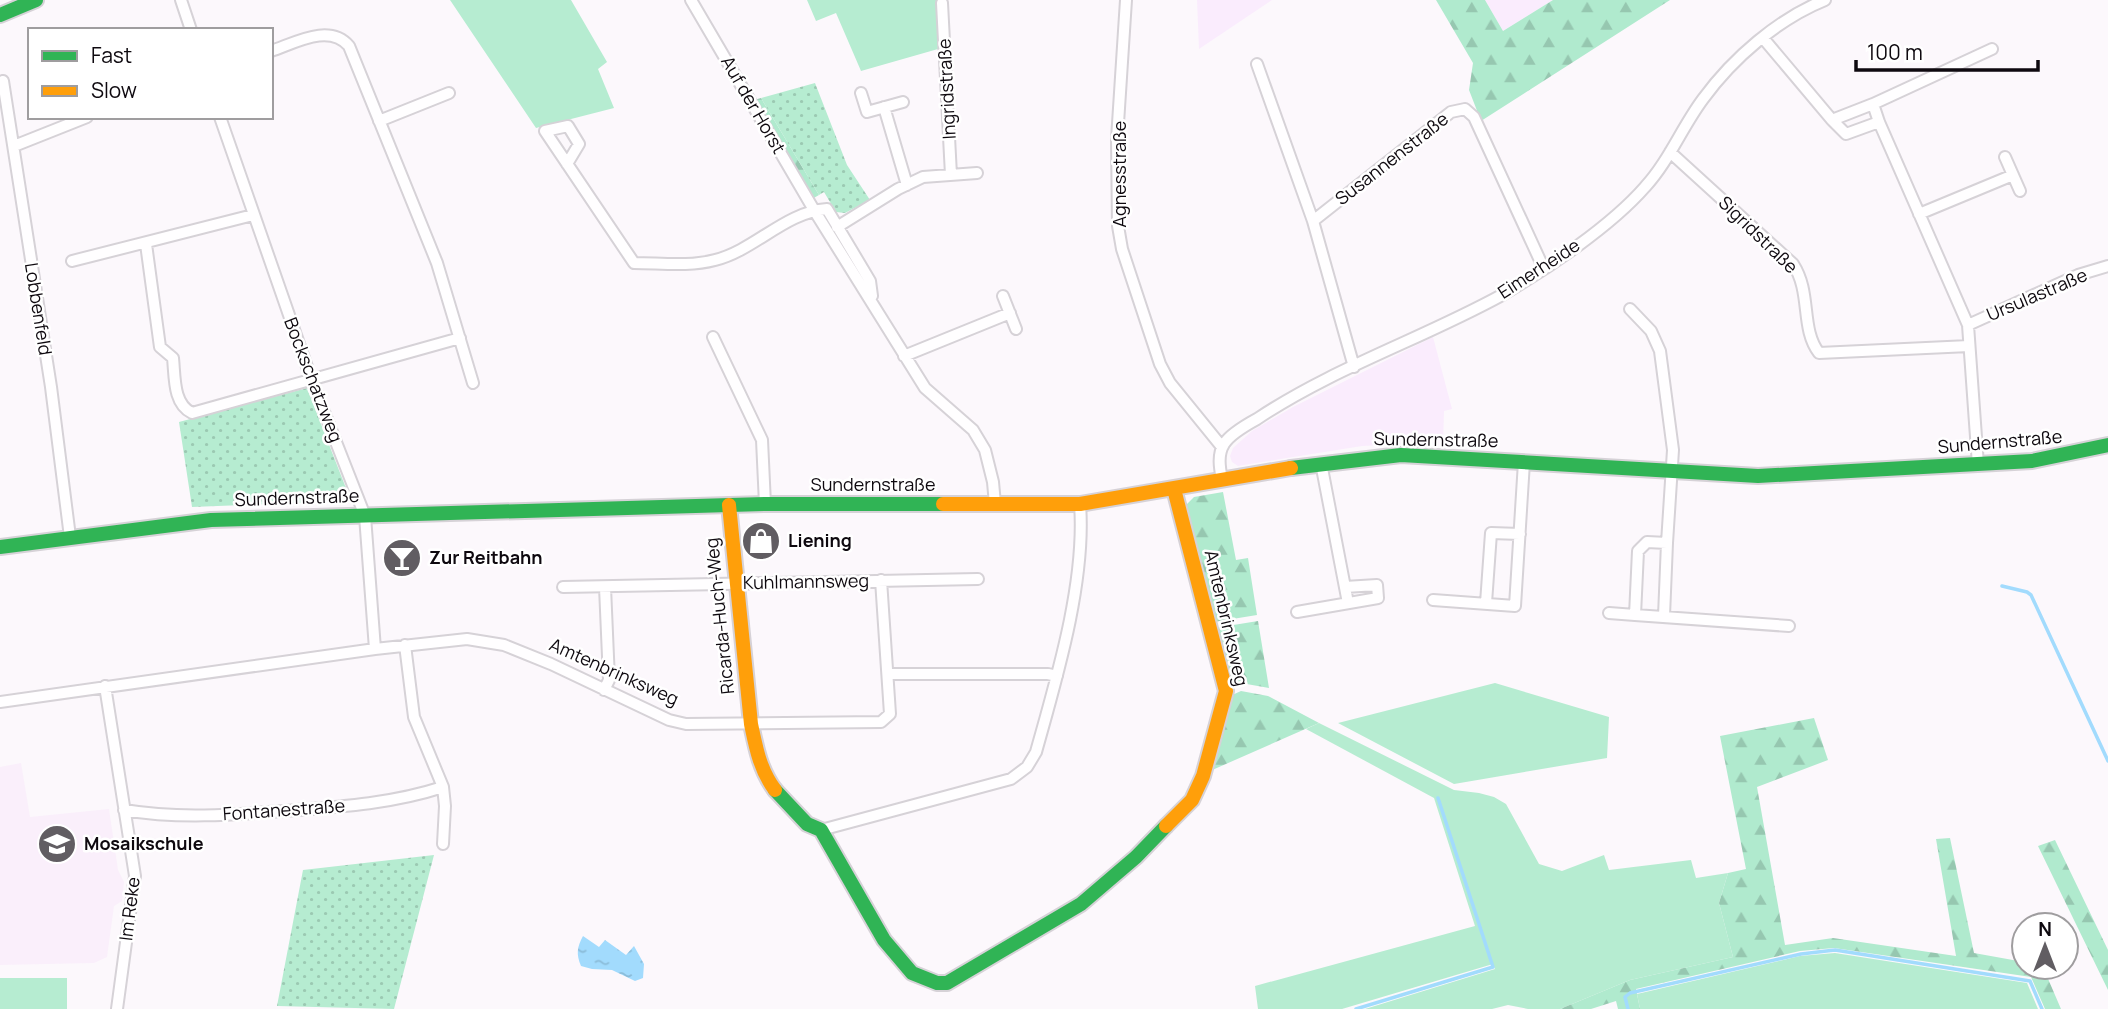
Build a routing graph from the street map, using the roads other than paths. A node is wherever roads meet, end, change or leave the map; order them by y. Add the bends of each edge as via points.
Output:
1 (36, 0) edge
2 (181, 0) edge
3 (691, 0) edge
4 (1125, 0) edge
5 (1825, 0) edge
6 (943, 3) dead end
7 (0, 15) edge
8 (190, 28) edge
9 (1763, 38) junction
10 (1992, 49) dead end
11 (273, 50) edge
12 (1257, 64) dead end
13 (3, 81) dead end
14 (449, 93) dead end
15 (861, 93) dead end
16 (904, 102) dead end
17 (1873, 104) junction
18 (884, 107) junction
19 (82, 119) edge
20 (221, 119) edge
21 (1832, 120) junction
22 (379, 121) junction
23 (1879, 122) junction
24 (14, 146) junction
25 (1670, 152) junction
26 (2006, 157) dead end
27 (567, 164) dead end
28 (977, 173) dead end
29 (2013, 174) junction
30 (951, 175) junction
31 (907, 185) junction
32 (2020, 191) dead end
33 (814, 210) junction
34 (1919, 214) junction
35 (253, 215) junction
36 (1313, 220) junction
37 (837, 227) junction
38 (146, 244) junction
39 (72, 261) dead end
40 (2108, 266) edge
41 (1544, 269) junction
42 (1003, 296) dead end
43 (873, 302) junction
44 (1630, 309) dead end
45 (1010, 313) junction
46 (1968, 325) junction
47 (1016, 329) dead end
48 (713, 337) dead end
49 (460, 338) junction
50 (1969, 346) junction
51 (904, 356) junction
52 (1354, 367) junction
53 (312, 381) junction
54 (473, 383) dead end
55 (2108, 445) edge
56 (1222, 447) junction
57 (1524, 462) junction
58 (1321, 463) junction
59 (1978, 465) junction
60 (1672, 472) junction
61 (1222, 480) junction
62 (1174, 489) junction
63 (765, 504) junction
64 (995, 504) junction
65 (1080, 504) junction
66 (729, 505) junction
67 (365, 516) junction
68 (1520, 534) junction
69 (70, 537) junction
70 (1667, 543) junction
71 (0, 547) edge
72 (978, 579) dead end
73 (881, 580) junction
74 (736, 584) junction
75 (563, 587) dead end
76 (605, 587) junction
77 (1345, 587) junction
78 (1433, 600) dead end
79 (1348, 603) junction
80 (1486, 604) junction
81 (1297, 612) dead end
82 (1609, 613) dead end
83 (1635, 615) junction
84 (1664, 616) junction
85 (1789, 626) dead end
86 (405, 645) junction
87 (375, 649) junction
88 (888, 674) junction
89 (1057, 676) junction
90 (105, 686) junction
91 (604, 690) junction
92 (0, 702) edge
93 (751, 724) junction
94 (443, 787) junction
95 (124, 810) junction
96 (821, 830) junction
97 (443, 844) dead end
98 (117, 1009) edge

1 - 7 street
2 - 8 street
3 - 33 street, Auf der Horst
4 - 56 street, Agnesstraße via 1117,139 1122,249 1160,364
5 - 9 street, Eimerheide
6 - 30 street, Ingridstraße
9 - 21 street
9 - 25 street, Eimerheide via 1702,100
10 - 17 street
11 - 22 street via 323,34 344,40
12 - 36 street
13 - 24 street, Lobbenfeld
14 - 22 street
15 - 18 street via 867,112
16 - 18 street
17 - 21 street
17 - 23 street, Ursulastraße
18 - 31 street
19 - 24 street
20 - 35 street, Bockschatzweg
21 - 23 street via 1846,134
22 - 49 street via 437,263
23 - 34 street, Ursulastraße
24 - 69 street, Lobbenfeld
25 - 41 street, Eimerheide via 1624,208
25 - 50 street, Sigridstraße via 1793,264 1804,288 1811,342 1819,353
26 - 29 street
27 - 33 street via 634,263 716,260
28 - 30 street
29 - 32 street
29 - 34 street
30 - 31 street via 923,177
31 - 37 street
33 - 37 street, Auf der Horst via 827,209
33 - 43 street, Auf der Horst
34 - 46 street, Ursulastraße
35 - 38 street
35 - 53 street, Bockschatzweg
36 - 41 street, Susannenstraße via 1451,112 1465,109 1474,117
36 - 52 street
37 - 43 street, Auf der Horst via 870,281
38 - 39 street
38 - 53 street via 160,347 173,358 178,400 184,409 192,413
40 - 46 street, Ursulastraße
41 - 52 street, Eimerheide
42 - 45 street
43 - 51 street, Auf der Horst
44 - 60 street via 1651,331 1660,351
45 - 47 street
45 - 51 street
46 - 50 street, Ursulastraße
48 - 63 street via 762,440
49 - 53 street
49 - 54 street
50 - 59 street, Ursulastraße
51 - 64 street, Auf der Horst via 925,388 972,430 985,450
52 - 56 street, Eimerheide via 1266,412
53 - 67 street, Bockschatzweg
55 - 59 street, Sundernstraße via 2032,461
56 - 61 street
57 - 58 street, Sundernstraße via 1401,455
57 - 60 street, Sundernstraße
57 - 68 street
58 - 61 street, Sundernstraße
58 - 77 street
59 - 60 street, Sundernstraße via 1758,476
60 - 70 street
61 - 62 street, Sundernstraße
62 - 65 street, Sundernstraße
62 - 96 street, Amtenbrinksweg via 1226,691 1192,800 1136,857 1081,904 947,983 937,983 912,974 884,940
63 - 64 street, Sundernstraße
63 - 66 street, Sundernstraße
64 - 65 street, Sundernstraße
65 - 89 street via 1081,540
66 - 67 street, Sundernstraße
66 - 74 street, Ricarda-Huch-Weg
67 - 69 street, Sundernstraße via 211,520
67 - 87 street, Bockschatzweg
68 - 80 street via 1491,533
68 - 80 street via 1515,606
69 - 71 street, Sundernstraße
70 - 83 street via 1647,542 1639,551
70 - 84 street
72 - 73 street, Kuhlmannsweg
73 - 74 street, Kuhlmannsweg
73 - 88 street, Kuhlmannsweg
74 - 76 street, Kuhlmannsweg
74 - 93 street, Ricarda-Huch-Weg
75 - 76 street, Kuhlmannsweg
76 - 91 street via 609,680
77 - 79 street
77 - 79 street via 1377,585 1378,598
78 - 80 street
79 - 81 street
82 - 83 street
83 - 84 street
84 - 85 street
86 - 87 street, Amtenbrinksweg
86 - 91 street, Amtenbrinksweg via 485,640
86 - 94 street via 414,717
87 - 90 street, Amtenbrinksweg
88 - 89 street
88 - 93 street, Kuhlmannsweg via 890,714 881,722
89 - 96 street via 1036,752 1027,767 1010,779
90 - 92 street, Amtenbrinksweg
90 - 95 street, Im Reke
91 - 93 street, Amtenbrinksweg via 686,724
93 - 96 street, Amtenbrinksweg via 757,757 770,784 807,824
94 - 95 street, Fontanestraße via 411,797 338,807 158,816
94 - 97 street
95 - 98 street, Im Reke via 135,876

